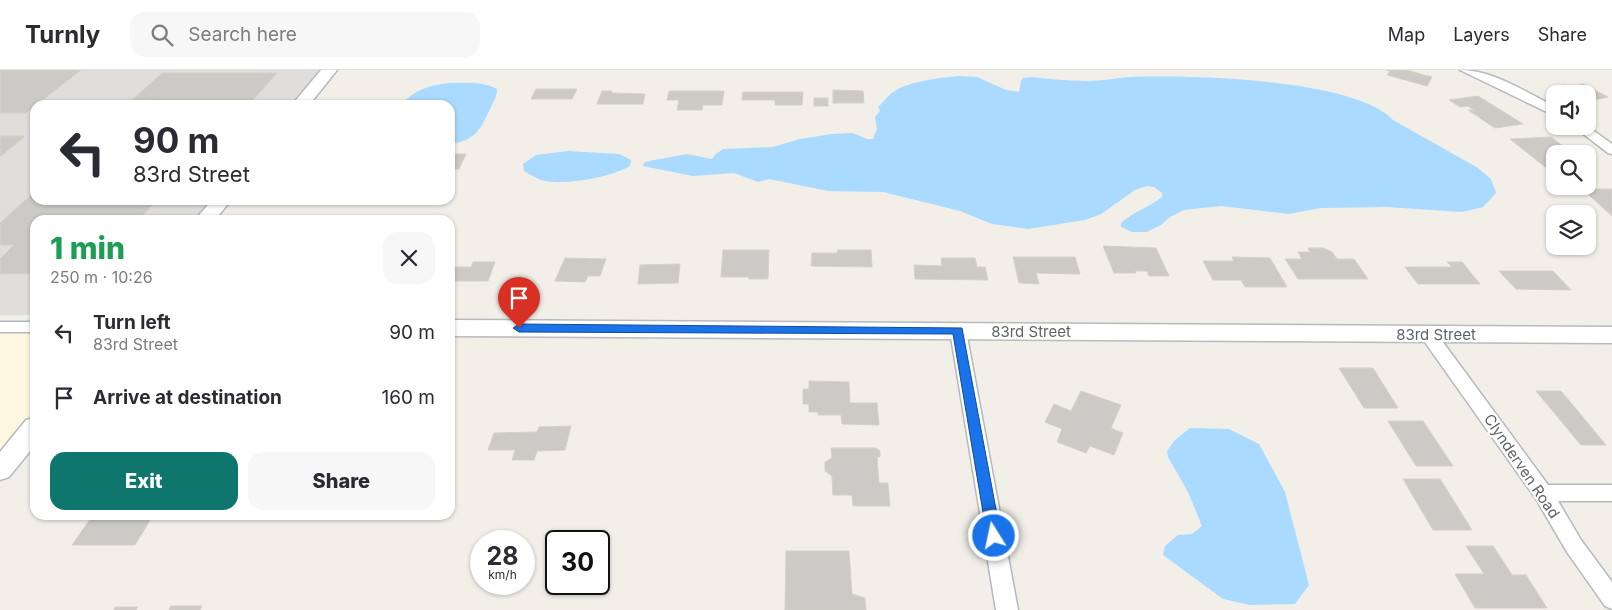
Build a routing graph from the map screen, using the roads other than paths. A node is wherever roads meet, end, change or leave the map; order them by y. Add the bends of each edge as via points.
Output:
1 (329, 70) edge
2 (1466, 70) edge
3 (304, 100) edge
4 (1546, 107) edge
5 (1591, 135) edge
6 (1612, 150) edge
7 (218, 205) edge
8 (210, 215) edge
9 (0, 327) edge
10 (30, 327) edge
11 (455, 328) edge
12 (958, 330) junction
13 (1428, 334) junction
14 (1612, 335) edge
15 (30, 433) edge
16 (0, 470) edge
17 (1543, 493) junction
18 (1612, 493) edge
19 (1612, 600) edge
20 (1007, 610) edge

1 - 3 street
2 - 4 street
5 - 6 street
7 - 8 street
9 - 10 street
11 - 12 street, 83rd Street
12 - 13 street, 83rd Street
12 - 20 street
13 - 14 street, 83rd Street
13 - 17 street, Clynderven Road
15 - 16 street
17 - 18 street
17 - 19 street, Clynderven Road via 1574,546

